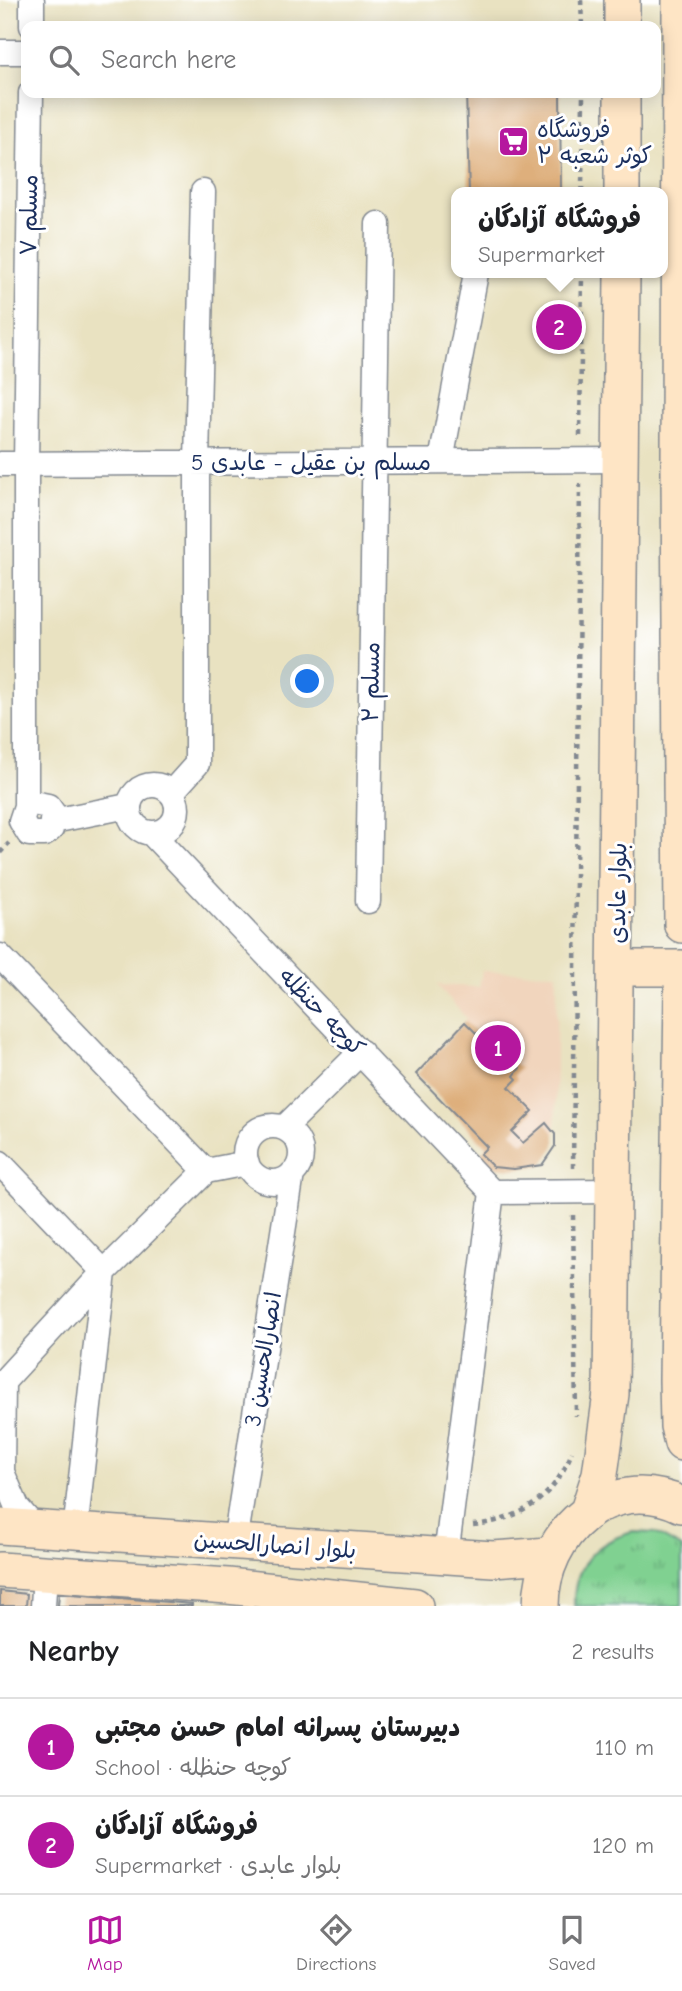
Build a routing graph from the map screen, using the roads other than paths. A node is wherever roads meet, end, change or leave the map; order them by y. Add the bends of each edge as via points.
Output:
1 (32, 0) edge
2 (622, 0) edge
3 (680, 0) edge
4 (32, 21) edge
5 (622, 21) edge
6 (681, 48) edge
7 (0, 52) edge
8 (21, 52) edge
9 (31, 98) edge
10 (622, 98) edge
11 (622, 187) edge
12 (203, 192) dead end
13 (378, 224) dead end
14 (475, 278) edge
15 (622, 278) edge
16 (680, 344) edge
17 (622, 460) junction
18 (441, 461) junction
19 (373, 462) junction
20 (197, 463) junction
21 (0, 464) edge
22 (26, 464) junction
23 (171, 793) junction
24 (128, 806) junction
25 (151, 833) junction
26 (368, 901) dead end
27 (682, 925) edge
28 (0, 956) edge
29 (617, 968) junction
30 (682, 968) edge
31 (682, 988) edge
32 (361, 1052) junction
33 (284, 1128) junction
34 (0, 1163) edge
35 (247, 1163) junction
36 (206, 1171) junction
37 (292, 1174) junction
38 (613, 1191) junction
39 (492, 1192) junction
40 (104, 1272) junction
41 (1, 1384) edge
42 (682, 1443) edge
43 (682, 1505) edge
44 (588, 1511) junction
45 (0, 1526) edge
46 (36, 1529) junction
47 (75, 1532) junction
48 (447, 1542) junction
49 (235, 1543) junction
50 (549, 1555) junction
51 (0, 1570) edge
52 (44, 1590) edge
53 (227, 1596) edge
54 (404, 1605) edge
55 (541, 1606) edge

1 - 4 street
2 - 5 main road
3 - 6 main road
6 - 16 main road
7 - 8 street
9 - 22 street, مسلم ۷
10 - 11 main road
12 - 20 street
13 - 19 street, مسلم ۲
14 - 18 street
15 - 17 main road, بلوار عابدی
16 - 27 main road
17 - 18 street, مسلم بن عقیل - عابدی 5
17 - 29 main road, بلوار عابدی
18 - 19 street, مسلم بن عقیل - عابدی 5
19 - 20 street, مسلم بن عقیل - عابدی 5
19 - 26 street, مسلم ۲
20 - 22 street, مسلم بن عقیل - عابدی 5
20 - 23 street via 197,764
21 - 22 street, مسلم بن عقیل - عابدی 5
22 - 24 street, مسلم ۷ via 26,806 20,821 29,834 45,834 53,821
23 - 24 street via 162,787 140,788
23 - 25 street via 176,815 171,825
24 - 25 street via 139,829
25 - 32 street, کوچه حنظله
28 - 36 street
29 - 30 main road
29 - 38 main road, بلوار عابدی
31 - 42 main road via 677,1380
32 - 33 street
32 - 39 street, کوچه حنظله
33 - 35 street via 266,1127 251,1137
33 - 37 street via 301,1149
34 - 40 street
35 - 36 street
35 - 37 street via 266,1181 284,1180
36 - 40 street
37 - 49 street, انصارالحسین 3
38 - 39 street
38 - 44 main road, بلوار عابدی via 611,1394 600,1474
39 - 48 street
40 - 41 street
40 - 47 street
41 - 46 street via 2,1472 17,1507
43 - 44 main road via 643,1496 615,1500
44 - 50 main road via 566,1530
45 - 46 main road, بلوار انصارالحسین
46 - 47 main road, بلوار انصارالحسین
47 - 49 main road, بلوار انصارالحسین
48 - 49 main road, بلوار انصارالحسین
48 - 50 main road, بلوار انصارالحسین via 493,1559
50 - 55 main road via 541,1583
51 - 52 main road, بلوار انصارالحسین
52 - 53 main road, بلوار انصارالحسین
53 - 54 main road, بلوار انصارالحسین

